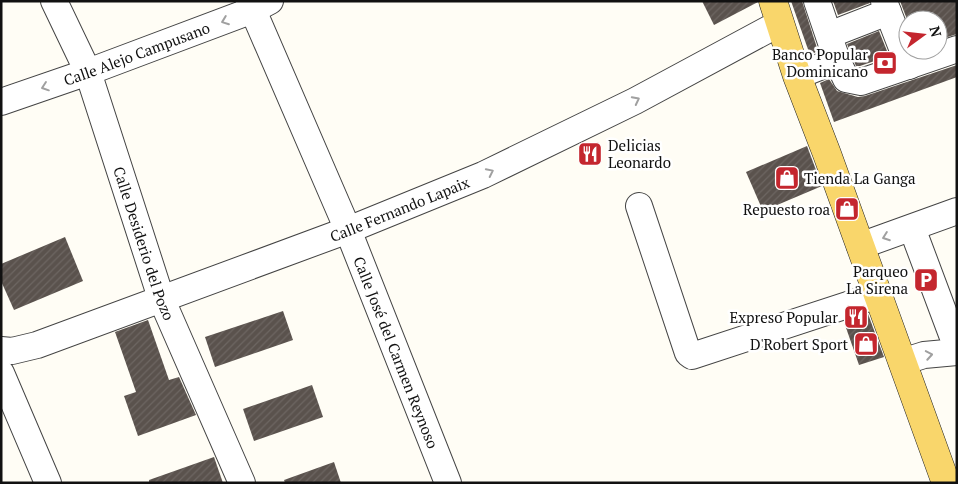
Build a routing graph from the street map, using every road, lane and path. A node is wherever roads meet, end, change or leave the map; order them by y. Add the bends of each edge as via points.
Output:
1 (54, 1) edge
2 (817, 1) edge
3 (257, 4) edge
4 (775, 7) edge
5 (886, 7) edge
6 (830, 35) junction
7 (957, 49) edge
8 (837, 60) junction
9 (909, 66) junction
10 (88, 72) junction
11 (797, 76) junction
12 (1, 102) edge
13 (639, 206) dead end
14 (957, 211) edge
15 (912, 228) junction
16 (348, 230) junction
17 (860, 246) junction
18 (878, 295) junction
19 (162, 298) junction
20 (957, 348) edge
21 (1, 350) edge
22 (957, 352) edge
23 (902, 362) junction
24 (1, 372) edge
25 (48, 483) edge
26 (242, 483) edge
27 (448, 483) edge
28 (946, 483) edge

1 - 10 street, Calle Desiderio del Pozo
2 - 6 street
3 -> 10 street, Calle Alejo Campusano
3 - 16 street, Calle José del Carmen Reynoso
4 - 11 main road
16 -> 4 street, Calle Fernando Lapaix via 484,175 635,101
5 - 6 street
5 - 9 street
6 - 8 street
7 - 9 street
8 - 9 street via 846,79 861,82
8 - 11 street
10 -> 12 street, Calle Alejo Campusano
10 - 19 street, Calle Desiderio del Pozo
11 - 17 main road
13 - 18 street via 688,353 692,356
14 - 15 street
15 -> 17 street
15 - 20 street
16 - 19 street, Calle Fernando Lapaix
16 - 27 street, Calle José del Carmen Reynoso
17 - 18 main road
18 - 23 main road
19 - 21 street, Calle Fernando Lapaix via 37,345 12,351
19 - 26 street, Calle Desiderio del Pozo
23 -> 22 street via 924,355
23 - 28 main road
24 - 25 street

